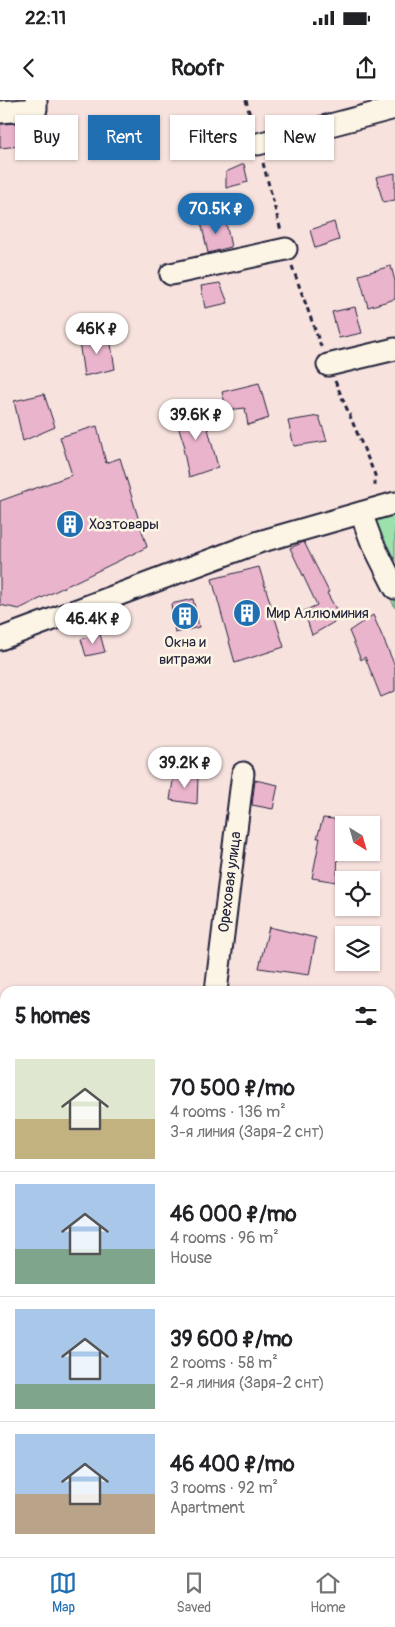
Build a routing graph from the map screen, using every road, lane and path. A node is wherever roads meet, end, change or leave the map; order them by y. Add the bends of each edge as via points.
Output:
1 (36, 100) edge
2 (246, 100) edge
3 (395, 108) edge
4 (0, 112) edge
5 (258, 144) junction
6 (286, 249) junction
7 (171, 274) dead end
8 (395, 349) edge
9 (328, 365) junction
10 (395, 503) edge
11 (362, 513) junction
12 (395, 588) edge
13 (0, 639) edge
14 (243, 773) dead end
15 (217, 986) edge

1 - 4 street via 36,109
2 - 5 path
3 - 5 street
5 - 6 path
6 - 7 street
6 - 9 path
8 - 9 street
9 - 11 path via 375,475 375,493
10 - 11 street
11 - 12 street via 371,540
11 - 13 street via 259,542
14 - 15 street, Ореховая улица

